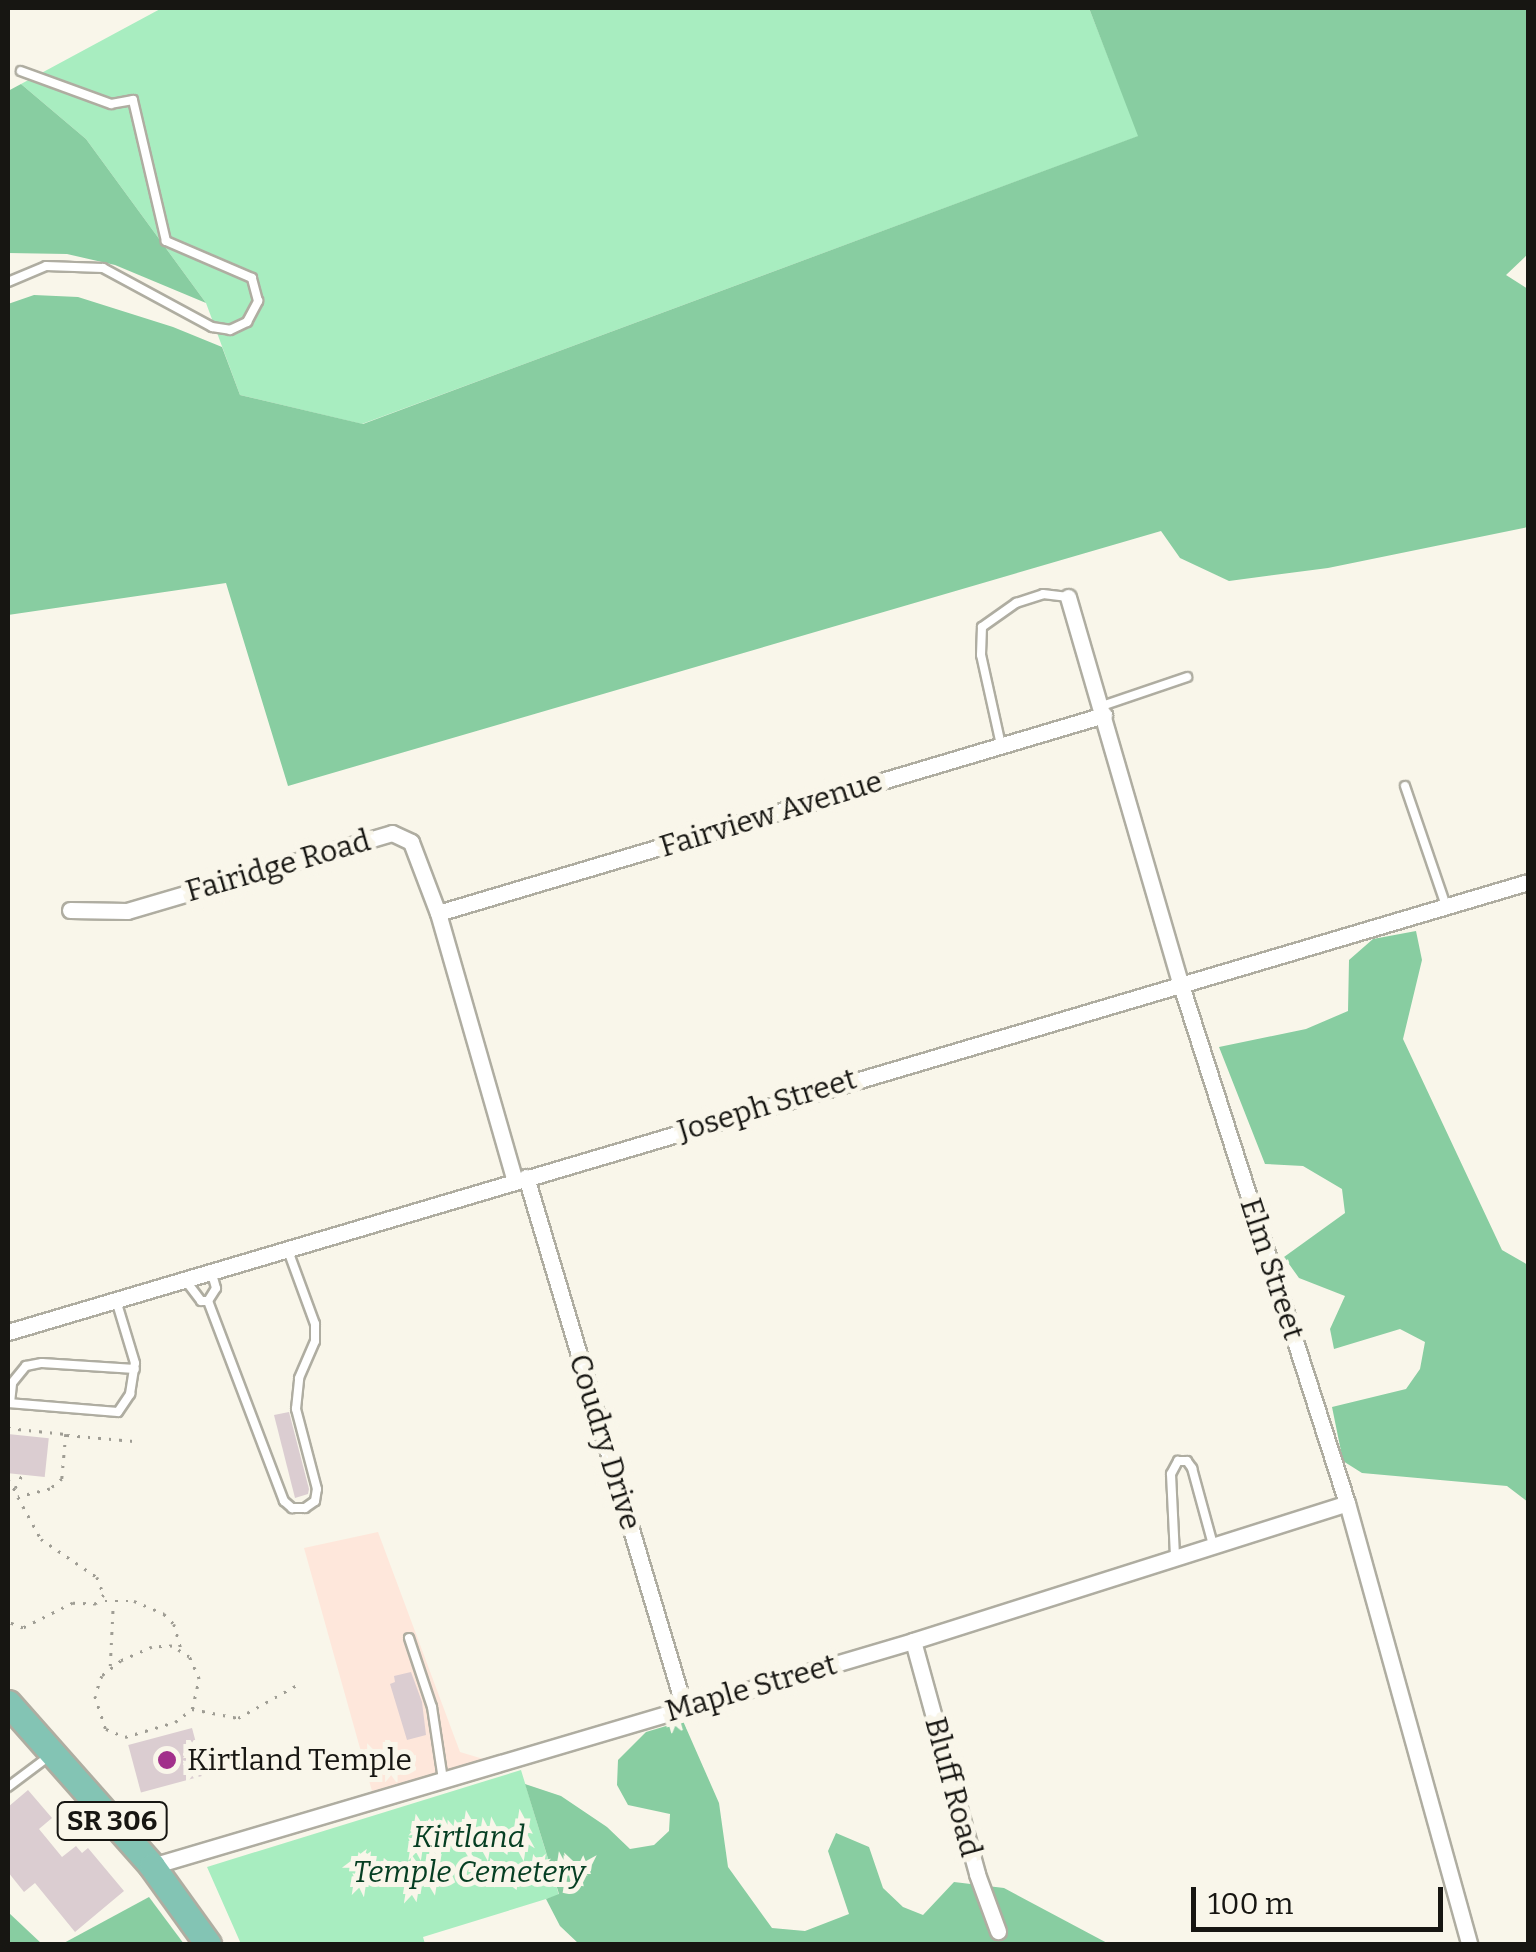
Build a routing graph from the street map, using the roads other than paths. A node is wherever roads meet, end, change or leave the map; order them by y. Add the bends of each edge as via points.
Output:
1 (21, 71) dead end
2 (8, 282) edge
3 (1068, 596) joint
4 (1187, 678) dead end
5 (1103, 710) junction
6 (1001, 745) junction
7 (1405, 786) dead end
8 (1528, 882) edge
9 (1446, 906) junction
10 (70, 910) dead end
11 (438, 913) junction
12 (1180, 982) junction
13 (520, 1179) junction
14 (287, 1248) junction
15 (211, 1271) junction
16 (185, 1279) junction
17 (116, 1300) junction
18 (208, 1301) junction
19 (8, 1332) edge
20 (134, 1369) junction
21 (9, 1403) edge
22 (1347, 1502) junction
23 (1213, 1545) junction
24 (1175, 1557) junction
25 (410, 1638) dead end
26 (913, 1641) junction
27 (8, 1703) edge
28 (684, 1707) junction
29 (51, 1754) junction
30 (443, 1780) junction
31 (8, 1787) edge
32 (152, 1866) junction
33 (998, 1931) dead end
34 (208, 1944) edge
35 (1469, 1944) edge

1 - 2 lane via 111,104 134,100 166,241 252,278 258,301 246,322 230,330 212,327 103,268 46,266
3 - 5 street, Elm Street
3 - 6 lane via 1043,594 1016,603 982,628 981,655
4 - 5 lane
5 - 6 street, Fairview Avenue
5 - 12 street, Elm Street
6 - 11 street, Fairview Avenue
7 - 9 lane
8 - 9 street, Joseph Street
9 - 12 street, Joseph Street
10 - 11 street, Fairidge Road via 127,911 392,833 411,842
11 - 13 street, Coudry Drive
12 - 13 street, Joseph Street
12 - 22 street, Elm Street
13 - 14 street, Joseph Street
13 - 28 street, Coudry Drive
14 - 15 street, Joseph Street
14 - 18 lane via 316,1324 296,1409 318,1489 304,1508 284,1501
15 - 16 street, Joseph Street
15 - 18 lane via 216,1288
16 - 17 street, Joseph Street
16 - 18 lane
17 - 19 street, Joseph Street
17 - 20 lane
20 - 21 lane via 26,1366 12,1383
20 - 21 lane via 118,1412
22 - 23 street, Maple Street
22 - 35 street, Elm Street
23 - 24 street, Maple Street
23 - 24 lane via 1192,1468 1178,1461 1171,1474
24 - 26 street, Maple Street
25 - 30 lane via 432,1707
26 - 28 street, Maple Street
26 - 33 street, Bluff Road
27 - 29 main road, SR 306
28 - 30 street, Maple Street
29 - 31 lane
29 - 32 main road, SR 306
30 - 32 street, Maple Street
32 - 34 main road, SR 306

